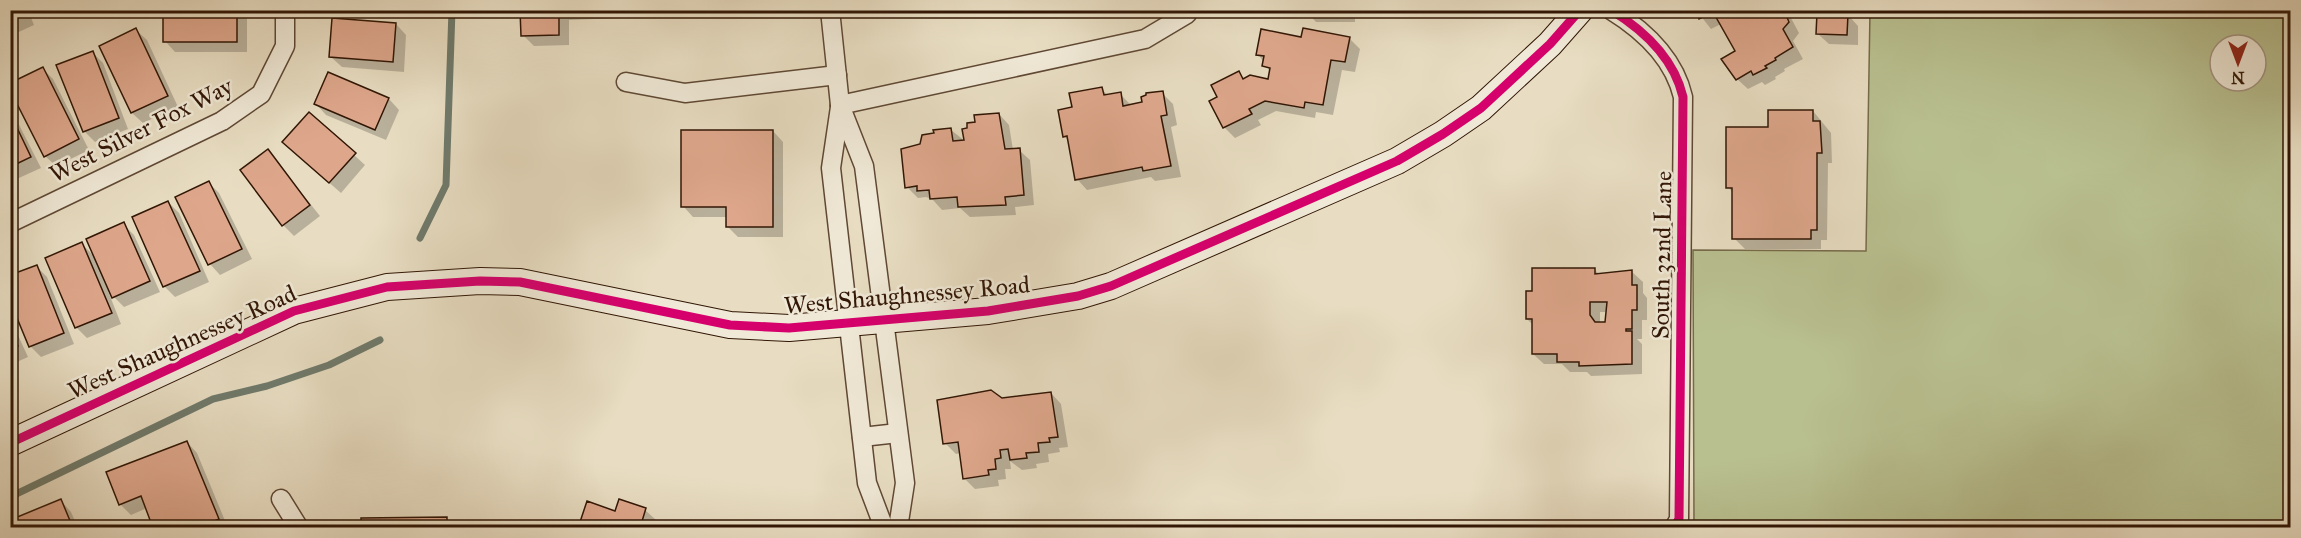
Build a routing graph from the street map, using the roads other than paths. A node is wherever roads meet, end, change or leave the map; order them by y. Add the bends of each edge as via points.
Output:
1 (285, 10) edge
2 (830, 10) edge
3 (1581, 10) edge
4 (1611, 10) edge
5 (1187, 14) dead end
6 (837, 75) junction
7 (626, 82) dead end
8 (840, 105) junction
9 (871, 221) junction
10 (10, 223) edge
11 (837, 224) junction
12 (884, 321) junction
13 (849, 325) junction
14 (898, 433) junction
15 (862, 437) junction
16 (10, 443) edge
17 (281, 499) dead end
18 (299, 528) edge
19 (884, 528) edge
20 (898, 528) edge
21 (1674, 528) edge

1 - 10 street, West Silver Fox Way via 285,45 261,94 222,121
2 - 6 street
3 - 12 street, West Shaughnessey Road via 1481,108 1397,160 1111,286 1078,296 988,311
4 - 21 street, South 32nd Lane via 1651,40 1672,64 1683,97 1679,519
5 - 8 street via 1145,39
6 - 7 street via 685,93
6 - 8 street
8 - 9 street via 864,166
8 - 11 street via 831,168
9 - 11 street
9 - 12 street
11 - 13 street
12 - 13 street, West Shaughnessey Road
12 - 14 street
13 - 15 street
13 - 16 street, West Shaughnessey Road via 730,325 520,282 387,287 294,310
14 - 15 street
14 - 20 street via 905,483
15 - 19 street via 867,483
17 - 18 street

